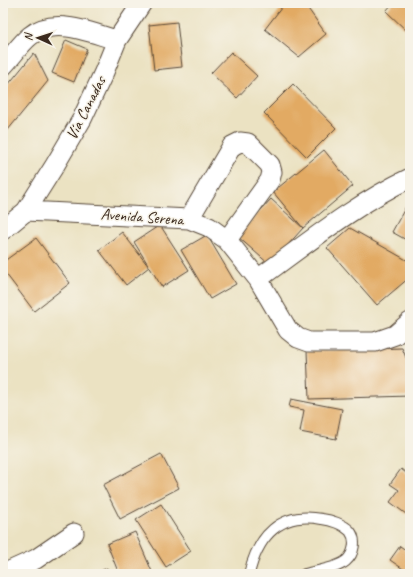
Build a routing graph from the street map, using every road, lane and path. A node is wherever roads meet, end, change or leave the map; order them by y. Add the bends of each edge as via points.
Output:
1 (142, 3) edge
2 (117, 40) junction
3 (3, 66) edge
4 (410, 178) edge
5 (26, 211) junction
6 (189, 219) junction
7 (3, 230) edge
8 (227, 240) junction
9 (258, 279) junction
10 (410, 322) edge
11 (74, 533) dead end
12 (3, 574) edge
13 (249, 574) edge
14 (306, 574) edge

1 - 2 street, Vía Canadas
2 - 3 street via 66,26 46,28 30,35
2 - 5 street, Vía Canadas via 82,119
4 - 9 street via 332,225
5 - 6 street, Avenida Serena
5 - 7 street, Vía Canadas
6 - 8 street, Avenida Serena via 209,227
6 - 8 street via 232,146 240,142 248,143 270,165 272,172 270,180
8 - 9 street, Avenida Serena
9 - 10 street, Avenida Serena via 288,330 309,342 375,342 395,335
11 - 12 street via 36,559
13 - 14 lane via 262,541 281,523 296,518 315,518 336,523 350,531 353,535 354,548 345,561

